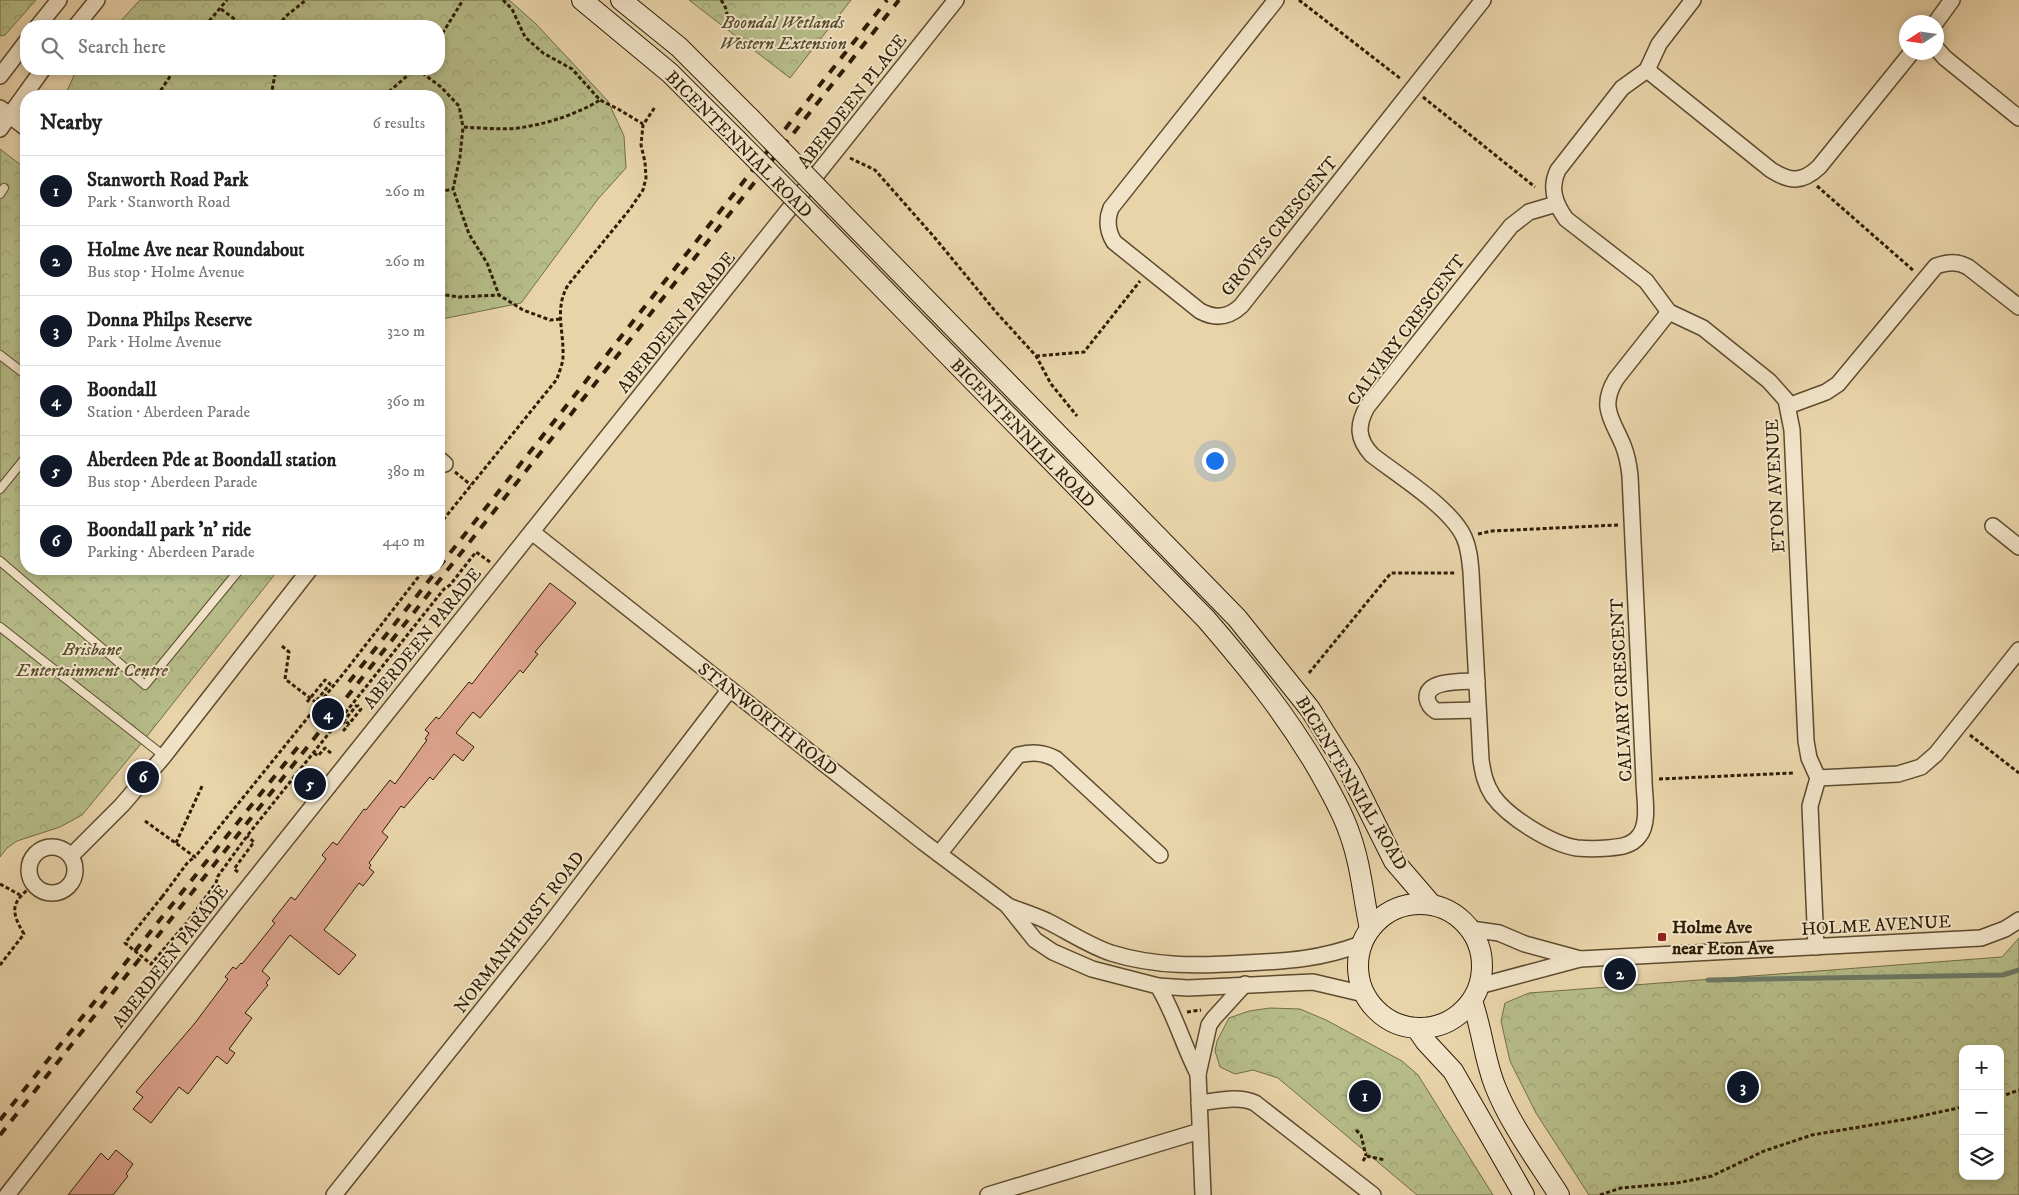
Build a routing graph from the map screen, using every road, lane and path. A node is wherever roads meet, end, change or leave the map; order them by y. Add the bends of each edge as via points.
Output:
1 (59, 0) edge
2 (97, 0) edge
3 (227, 0) edge
4 (306, 0) edge
5 (463, 0) edge
6 (503, 0) edge
7 (582, 0) edge
8 (621, 0) edge
9 (721, 0) edge
10 (956, 0) edge
11 (1276, 0) edge
12 (1299, 0) edge
13 (1483, 0) edge
14 (1693, 0) edge
15 (1952, 0) edge
16 (220, 9) junction
17 (1941, 15) edge
18 (43, 20) edge
19 (81, 20) edge
20 (210, 20) edge
21 (236, 20) edge
22 (283, 20) edge
23 (445, 29) edge
24 (724, 30) dead end
25 (20, 50) edge
26 (1944, 57) edge
27 (1906, 60) edge
28 (1647, 70) junction
29 (38, 75) edge
30 (170, 75) edge
31 (275, 75) edge
32 (409, 75) edge
33 (424, 75) edge
34 (0, 76) edge
35 (1406, 84) dead end
36 (24, 90) edge
37 (161, 90) edge
38 (272, 90) edge
39 (391, 90) edge
40 (444, 90) edge
41 (445, 91) edge
42 (20, 94) edge
43 (1419, 94) dead end
44 (600, 100) junction
45 (654, 106) dead end
46 (5, 111) edge
47 (2019, 118) edge
48 (20, 123) edge
49 (643, 124) junction
50 (464, 127) junction
51 (0, 129) edge
52 (850, 158) dead end
53 (1808, 176) junction
54 (1536, 187) dead end
55 (453, 189) junction
56 (445, 191) edge
57 (1556, 204) junction
58 (777, 226) joint
59 (1148, 270) junction
60 (1924, 280) junction
61 (445, 295) edge
62 (499, 296) junction
63 (2019, 307) edge
64 (1669, 312) junction
65 (560, 318) junction
66 (0, 355) edge
67 (1036, 356) junction
68 (20, 370) edge
69 (1788, 406) junction
70 (1077, 416) dead end
71 (20, 464) edge
72 (0, 489) edge
73 (445, 518) edge
74 (1632, 525) junction
75 (1993, 526) dead end
76 (532, 532) junction
77 (1465, 539) junction
78 (2019, 547) edge
79 (0, 561) edge
80 (501, 570) junction
81 (1471, 572) junction
82 (235, 575) edge
83 (305, 575) edge
84 (420, 575) edge
85 (0, 627) edge
86 (282, 646) dead end
87 (2019, 650) edge
88 (1309, 673) dead end
89 (1476, 681) junction
90 (730, 689) junction
91 (310, 698) junction
92 (307, 702) dead end
93 (318, 702) junction
94 (357, 705) dead end
95 (1478, 710) junction
96 (342, 720) junction
97 (1959, 726) junction
98 (344, 731) dead end
99 (314, 753) junction
100 (332, 754) dead end
101 (164, 756) junction
102 (1793, 773) dead end
103 (2019, 773) edge
104 (1818, 778) junction
105 (1644, 780) junction
106 (202, 784) dead end
107 (145, 821) dead end
108 (247, 836) junction
109 (176, 843) junction
110 (938, 854) junction
111 (1160, 855) dead end
112 (71, 856) junction
113 (195, 857) junction
114 (238, 872) dead end
115 (0, 884) edge
116 (35, 884) junction
117 (20, 895) junction
118 (1431, 904) junction
119 (1006, 905) junction
120 (2019, 920) edge
121 (1471, 929) junction
122 (1365, 936) junction
123 (1816, 947) junction
124 (1580, 959) junction
125 (0, 965) edge
126 (1245, 984) junction
127 (1158, 986) junction
128 (1364, 994) junction
129 (1476, 994) junction
130 (1417, 1029) junction
131 (1198, 1074) junction
132 (2019, 1090) edge
133 (2004, 1095) edge
134 (1199, 1103) junction
135 (1959, 1108) edge
136 (1356, 1130) dead end
137 (1200, 1131) junction
138 (1366, 1156) junction
139 (1385, 1160) dead end
140 (1363, 1162) dead end
141 (7, 1195) edge
142 (334, 1195) edge
143 (988, 1195) edge
144 (1203, 1195) edge
145 (1373, 1195) edge
146 (1524, 1195) edge
147 (1559, 1195) edge
148 (1600, 1195) edge

1 - 18 street
2 - 19 street
3 - 16 path
4 - 22 path
5 - 23 path
6 - 44 path via 512,9 525,37 543,53 572,70
7 - 122 main road, BICENTENNIAL ROAD, bridge via 670,73 736,139 1206,619 1270,695 1302,742 1341,812 1361,873
8 - 118 main road, BICENTENNIAL ROAD, bridge via 679,48 750,118 1237,618 1310,709 1350,773 1394,861
9 - 24 path via 728,16
10 - 58 street, ABERDEEN PLACE
11 - 59 street, GROVES CRESCENT via 1111,208 1108,221 1114,242
12 - 35 path
13 - 59 street, GROVES CRESCENT via 1235,312 1222,316 1208,315
14 - 28 street via 1658,44
15 - 17 street
16 - 20 path
16 - 21 path
25 - 34 street
26 - 47 street
27 - 53 street via 1819,167
28 - 53 street via 1780,176 1796,180
28 - 57 street via 1622,88 1558,170 1553,188
29 - 36 street
30 - 37 path
31 - 38 path
32 - 39 path
33 - 40 path
41 - 50 path via 459,106
42 - 46 street
43 - 54 path
44 - 49 path
44 - 50 path via 586,109 552,121 517,128
45 - 49 path
46 - 48 street
46 - 51 street
49 - 65 path via 641,145 646,178 643,190 568,285 562,296
50 - 55 path
52 - 67 path via 875,170
53 - 60 path
55 - 56 path
55 - 62 path via 469,234 488,263
57 - 64 street, ETON AVENUE via 1566,219 1646,282
57 - 77 street, CALVARY CRESCENT via 1529,212 1511,226 1361,417 1360,438 1364,447 1446,512
58 - 76 street, ABERDEEN PARADE
59 - 67 path via 1084,352
60 - 63 street via 1936,266 1960,263
60 - 69 street via 1849,374 1826,392
61 - 62 path
62 - 65 path via 550,320
64 - 69 street, ETON AVENUE via 1703,328 1769,381
64 - 74 street, CALVARY CRESCENT via 1616,379 1608,398 1609,419 1628,459
65 - 73 path via 563,359 557,379
66 - 68 lane
67 - 70 path via 1051,384
69 - 104 street, ETON AVENUE via 1792,430 1806,741
71 - 72 lane
74 - 77 path via 1492,531
74 - 105 street, CALVARY CRESCENT
75 - 78 street
76 - 80 street, ABERDEEN PARADE
76 - 90 street, STANWORTH ROAD
77 - 81 street, CALVARY CRESCENT
79 - 82 lane via 145,685
80 - 96 path via 476,552 444,588
80 - 141 street, ABERDEEN PARADE via 228,911
81 - 88 path via 1391,573
81 - 89 street, CALVARY CRESCENT
83 - 101 street
84 - 93 path
85 - 101 lane
86 - 91 path via 290,652 285,679
87 - 97 street
89 - 95 street, CALVARY CRESCENT
89 - 95 street via 1433,686 1427,698 1436,711
90 - 110 street, STANWORTH ROAD
90 - 142 street, NORMANHURST ROAD via 545,931
91 - 92 path
91 - 93 path
91 - 93 path via 324,680 330,684
93 - 96 path, bridge
93 - 113 path
94 - 96 path, bridge
95 - 105 street, CALVARY CRESCENT via 1480,760 1488,788 1514,816 1560,843 1594,849 1633,842 1640,836 1645,818
96 - 98 path, bridge via 348,726
96 - 99 path
97 - 103 path
97 - 104 street via 1921,767 1898,774
99 - 100 path via 318,756 325,748
99 - 108 path
101 - 112 street via 122,805
102 - 105 path
104 - 123 street via 1810,806
106 - 109 path
107 - 109 path
108 - 113 path, bridge via 189,920 151,964 125,944
108 - 114 path via 254,842 234,869
109 - 113 path
110 - 111 street via 1018,755 1038,752 1056,759
110 - 119 street, STANWORTH ROAD
112 - 116 street via 74,879 63,890 48,892
112 - 116 street via 52,847 38,852 30,864
115 - 117 path
116 - 117 path
117 - 125 path via 14,914 24,934
118 - 121 main road via 1460,917
118 - 122 main road via 1397,907 1382,916
119 - 122 street, STANWORTH ROAD via 1109,952 1170,964 1295,961 1328,956
119 - 127 street, STANWORTH ROAD via 1035,940 1054,952 1092,969
120 - 123 street, HOLME AVENUE via 1981,938
121 - 124 street, HOLME AVENUE via 1499,933 1525,944
121 - 129 main road via 1480,947 1483,967
122 - 128 main road via 1358,961
123 - 124 street, HOLME AVENUE
124 - 129 street, HOLME AVENUE
126 - 127 street, STANWORTH ROAD via 1188,988
126 - 128 street, STANWORTH ROAD via 1313,982
126 - 131 street via 1209,1026
127 - 131 street
128 - 130 main road via 1386,1018 1401,1026
129 - 130 main road via 1457,1016 1438,1026
129 - 147 main road via 1487,1065 1496,1088
130 - 146 main road via 1453,1072
131 - 134 street
132 - 133 path
134 - 137 street
134 - 145 street via 1238,1099 1255,1103
135 - 148 path via 1812,1136 1764,1151 1712,1176 1621,1188
136 - 138 path via 1361,1135
137 - 143 street
137 - 144 street
138 - 139 path
138 - 140 path

